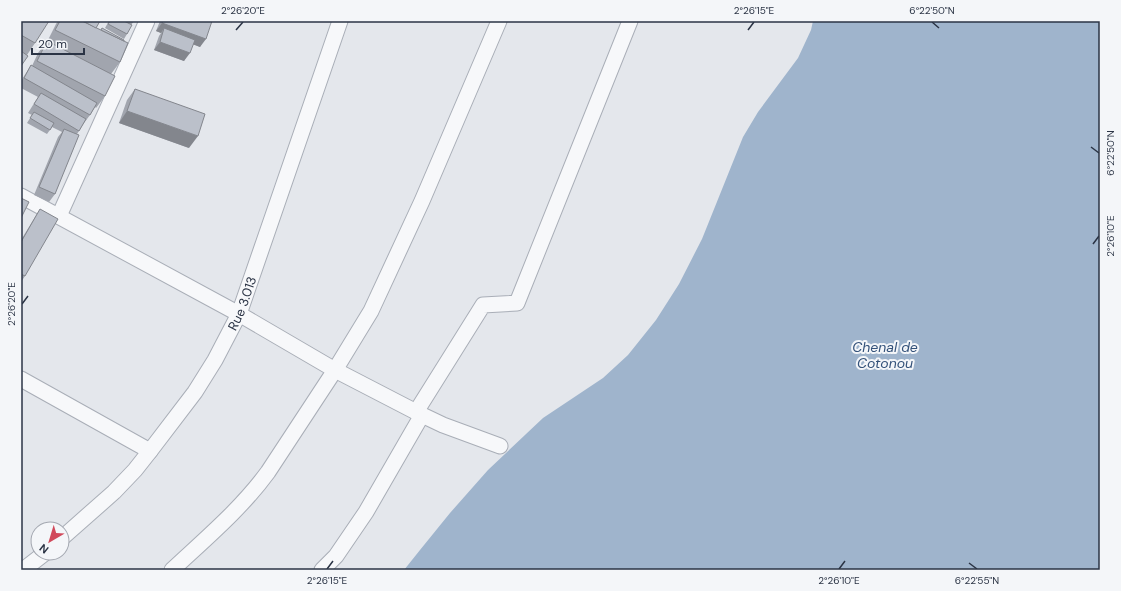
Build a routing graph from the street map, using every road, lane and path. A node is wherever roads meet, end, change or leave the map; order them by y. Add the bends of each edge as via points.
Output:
1 (146, 21) edge
2 (340, 21) edge
3 (499, 21) edge
4 (630, 21) edge
5 (21, 196) edge
6 (59, 216) junction
7 (239, 314) junction
8 (335, 370) junction
9 (21, 379) edge
10 (419, 414) junction
11 (500, 446) dead end
12 (150, 451) junction
13 (70, 531) edge
14 (35, 561) edge
15 (23, 570) edge
16 (172, 570) edge
17 (322, 570) edge

1 - 6 street
2 - 7 street, Rue 3.013
3 - 8 street via 422,201 371,311
4 - 10 street via 517,303 483,305
5 - 6 street
6 - 7 street
7 - 8 street
7 - 12 street, Rue 3.013 via 195,392
8 - 10 street
8 - 16 street via 258,486
9 - 12 street
10 - 11 street
10 - 17 street via 366,512 336,556
12 - 13 street, Rue 3.013 via 114,492
14 - 15 street

